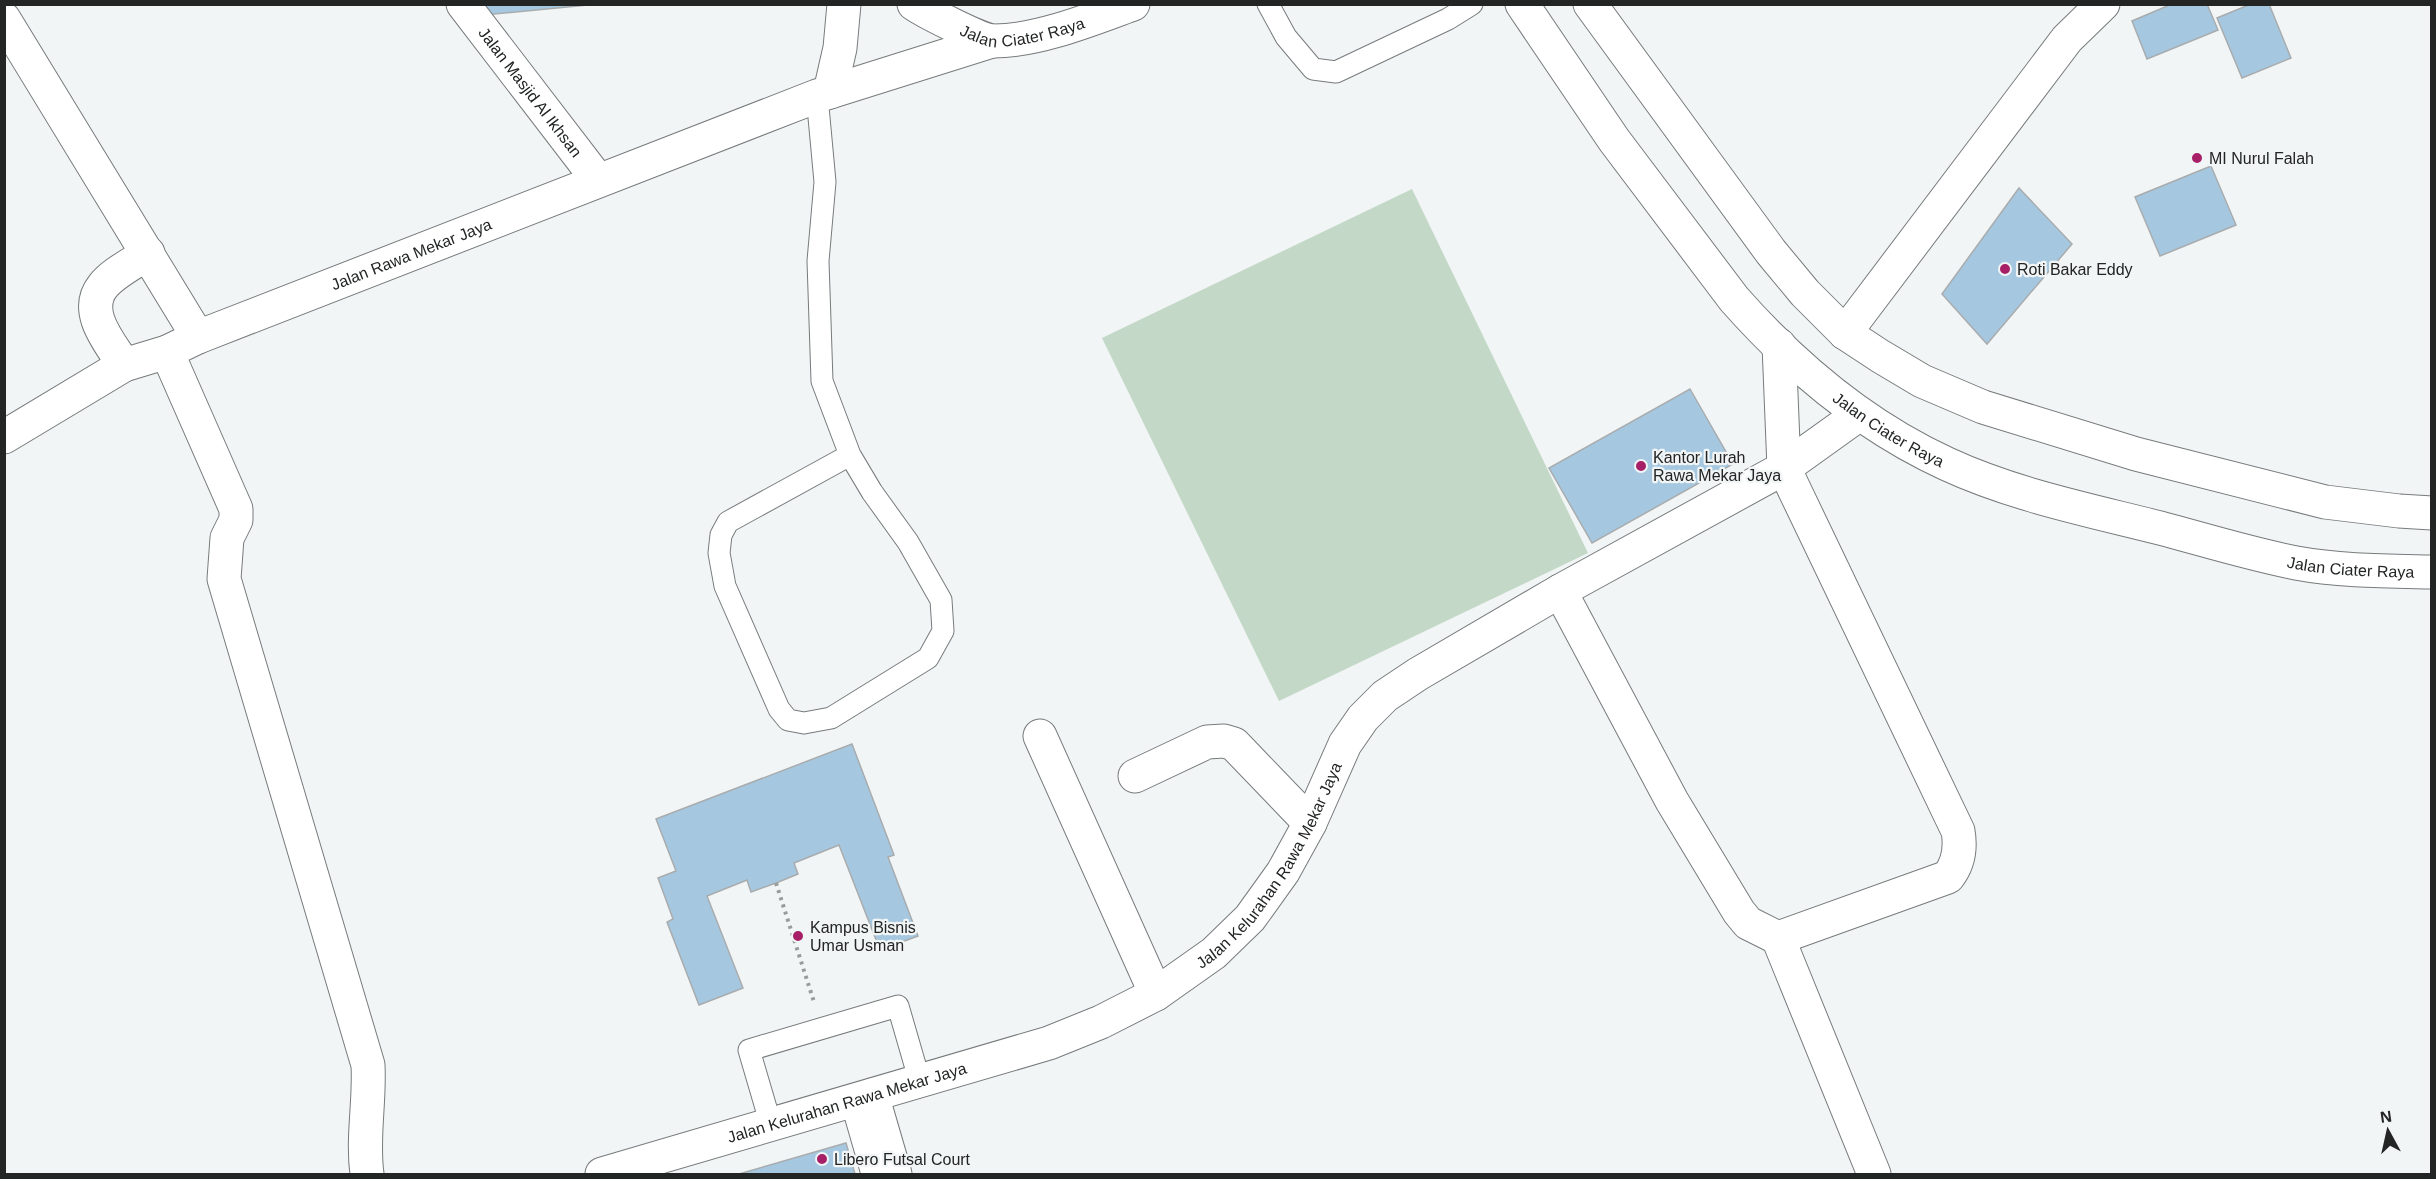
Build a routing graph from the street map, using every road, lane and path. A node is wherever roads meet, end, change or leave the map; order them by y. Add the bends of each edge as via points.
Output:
1 (463, 4) edge
2 (844, 4) edge
3 (914, 4) edge
4 (1133, 4) edge
5 (1268, 4) edge
6 (1472, 4) edge
7 (1522, 4) edge
8 (1590, 4) edge
9 (2103, 4) edge
10 (4, 19) edge
11 (992, 41) junction
12 (823, 94) junction
13 (598, 180) junction
14 (148, 253) junction
15 (1845, 333) junction
16 (198, 337) junction
17 (1779, 345) junction
18 (167, 352) junction
19 (124, 365) junction
20 (1858, 415) junction
21 (4, 437) edge
22 (850, 455) junction
23 (1784, 468) junction
24 (2432, 513) edge
25 (2432, 572) edge
26 (1560, 591) junction
27 (1040, 736) dead end
28 (1135, 776) dead end
29 (1310, 824) junction
30 (776, 883) dead end
31 (1778, 938) junction
32 (1156, 994) junction
33 (823, 1028) junction
34 (920, 1082) junction
35 (862, 1098) junction
36 (771, 1125) junction
37 (367, 1174) edge
38 (602, 1174) edge
39 (872, 1174) edge
40 (895, 1174) edge
41 (1874, 1174) edge

1 - 13 street, Jalan Masjid Al Ikhsan
2 - 12 street via 840,48
3 - 11 street, Jalan Ciater Raya via 928,14
4 - 11 street, Jalan Ciater Raya via 1038,35
5 - 6 lane via 1286,37 1313,69 1336,72
7 - 17 street, Jalan Ciater Raya via 1614,140 1727,290
8 - 15 street via 1771,252
9 - 15 street via 2067,39
10 - 14 street
11 - 12 street, Jalan Rawa Mekar Jaya
12 - 13 street, Jalan Rawa Mekar Jaya
12 - 22 lane via 825,182 818,261 822,381
13 - 16 street, Jalan Rawa Mekar Jaya
14 - 16 street
14 - 19 street via 103,286 97,301 98,325
15 - 24 street via 1922,381 1983,408 2136,454 2325,502
16 - 18 street, Jalan Rawa Mekar Jaya
17 - 20 street, Jalan Ciater Raya
17 - 23 street
18 - 19 street, Jalan Rawa Mekar Jaya
18 - 37 street via 236,509 236,520 227,538 224,579 368,1065
19 - 21 street, Jalan Rawa Mekar Jaya
20 - 23 street, Jalan Kelurahan Rawa Mekar Jaya
20 - 25 street, Jalan Ciater Raya via 1948,465 2028,494 2297,563
22 - 22 lane via 728,522 721,535 719,553 725,585 779,709 788,720 804,723 831,718 928,658 943,631 941,600
23 - 26 street, Jalan Kelurahan Rawa Mekar Jaya
23 - 31 street via 1960,842 1955,868 1948,877
26 - 29 street, Jalan Kelurahan Rawa Mekar Jaya via 1385,696 1345,744
26 - 31 street via 1672,801 1738,912 1759,931
27 - 32 street
28 - 29 street via 1207,742 1224,741 1234,744
29 - 32 street, Jalan Kelurahan Rawa Mekar Jaya via 1283,872 1250,918 1214,953
30 - 33 path
31 - 41 street
32 - 34 street, Jalan Kelurahan Rawa Mekar Jaya via 1049,1043
33 - 34 lane via 898,1006
33 - 36 lane via 749,1050
34 - 35 street, Jalan Kelurahan Rawa Mekar Jaya
35 - 36 street, Jalan Kelurahan Rawa Mekar Jaya
35 - 39 lane
35 - 40 street
36 - 38 street, Jalan Kelurahan Rawa Mekar Jaya

